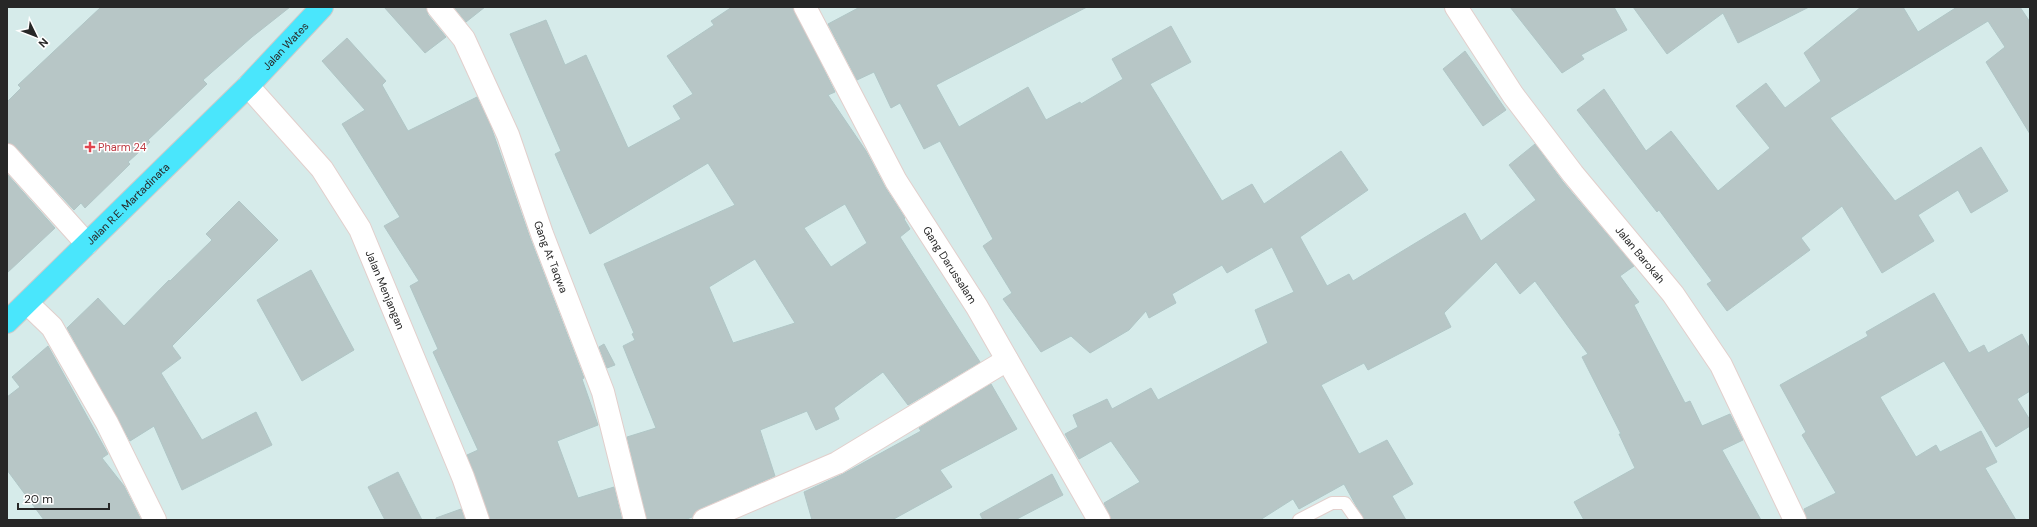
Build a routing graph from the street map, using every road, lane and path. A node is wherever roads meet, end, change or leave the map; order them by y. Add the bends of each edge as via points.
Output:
1 (322, 7) edge
2 (438, 7) edge
3 (805, 7) edge
4 (1456, 7) edge
5 (248, 86) junction
6 (7, 155) edge
7 (87, 244) junction
8 (27, 303) junction
9 (7, 322) edge
10 (1007, 360) junction
11 (155, 520) edge
12 (478, 520) edge
13 (635, 520) edge
14 (704, 520) edge
15 (1099, 520) edge
16 (1299, 520) edge
17 (1357, 520) edge
18 (1795, 520) edge

1 - 5 main road, Jalan Wates
2 - 13 street, Gang At Taqwa via 464,39 508,136 542,234 603,392
3 - 10 street, Gang Darussalam via 896,181 977,307
4 - 18 street, Jalan Barokah via 1514,95 1573,174 1672,294 1721,365
5 - 7 main road, Jalan R.E. Martadinata
5 - 12 street, Jalan Menjangan via 322,169 360,229
6 - 7 street
7 - 8 main road, Jalan R.E. Martadinata
8 - 9 main road, Jalan R.E. Martadinata
8 - 11 street via 52,327 107,423
10 - 14 street via 837,463
10 - 15 street, Gang Darussalam
16 - 17 lane via 1332,503 1345,503

